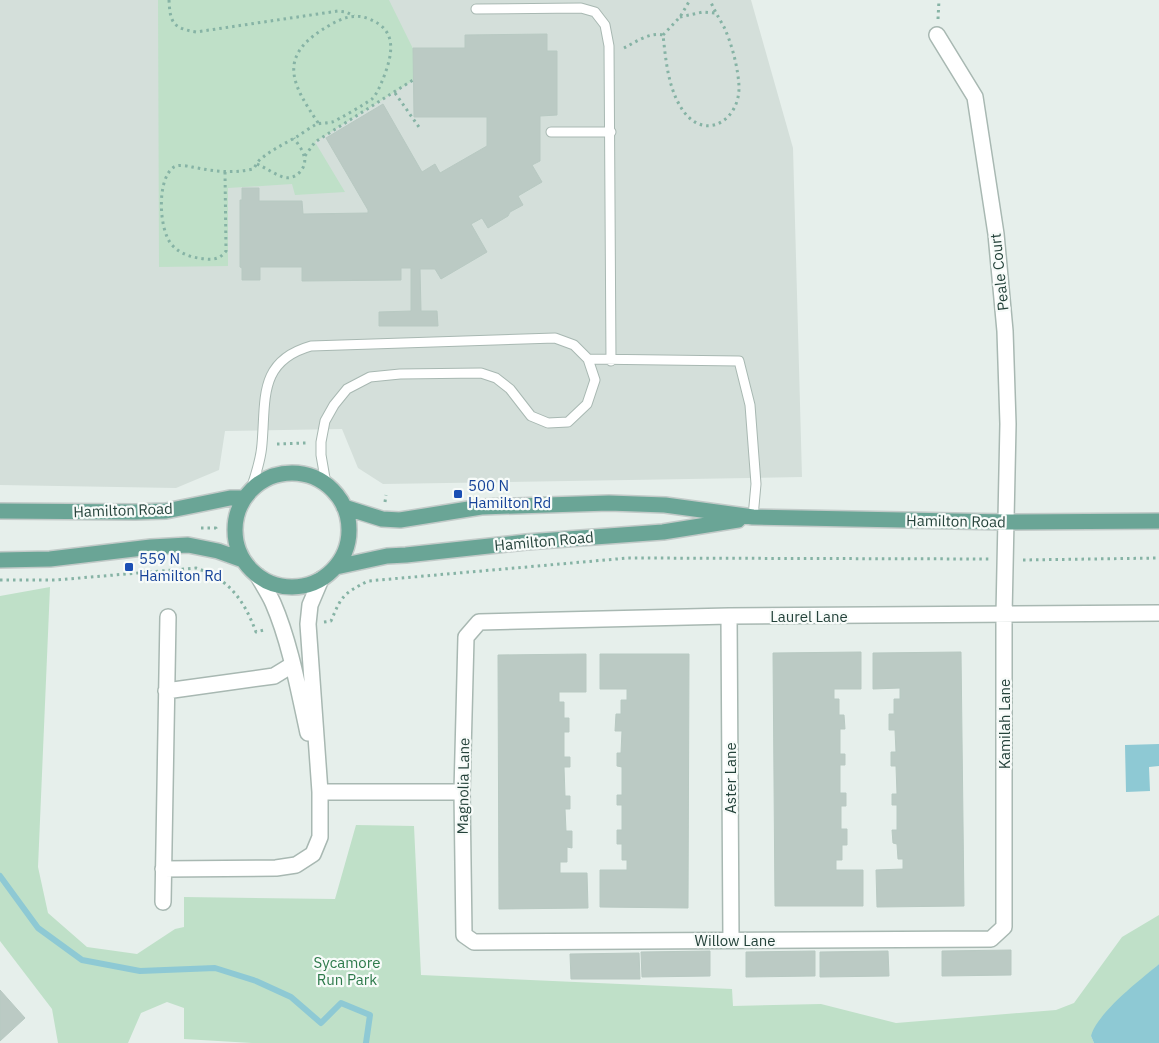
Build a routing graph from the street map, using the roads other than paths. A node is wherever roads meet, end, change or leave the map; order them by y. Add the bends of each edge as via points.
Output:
1 (476, 9) dead end
2 (937, 35) dead end
3 (551, 132) dead end
4 (611, 132) junction
5 (588, 360) junction
6 (611, 361) junction
7 (326, 484) junction
8 (248, 493) junction
9 (344, 507) junction
10 (0, 511) edge
11 (753, 517) junction
12 (1159, 521) edge
13 (1006, 522) junction
14 (0, 560) edge
15 (243, 560) junction
16 (336, 567) junction
17 (258, 576) junction
18 (321, 579) junction
19 (1159, 613) edge
20 (1004, 615) junction
21 (729, 616) junction
22 (168, 617) dead end
23 (466, 637) joint
24 (292, 665) junction
25 (166, 691) junction
26 (320, 792) junction
27 (462, 792) junction
28 (163, 869) junction
29 (162, 902) dead end
30 (1004, 927) joint
31 (464, 935) joint
32 (730, 940) junction

1 - 4 lane via 581,8 596,12 604,25 609,46
2 - 13 street, Peale Court via 975,97 996,234 1005,331 1008,424
3 - 4 lane
4 - 6 lane
5 - 6 lane
5 - 7 lane via 595,380 587,404 568,422 548,423 531,416 510,389 496,378 481,373 370,377 347,389 325,421 321,455
5 - 8 lane via 574,345 555,338 311,346 297,350 274,368 268,383 261,454
6 - 11 lane via 739,362 750,405 756,484
7 - 8 main road via 312,476 288,473 264,480
7 - 9 main road
8 - 10 main road, Hamilton Road via 158,511
8 - 15 main road via 237,512 235,528 236,545
9 - 11 main road, Hamilton Road via 382,519 400,520 481,507 609,503
9 - 16 main road via 348,538
11 - 13 main road, Hamilton Road
11 - 16 main road, Hamilton Road via 663,532 387,556
12 - 13 main road, Hamilton Road
13 - 20 street, Kamilah Lane
14 - 15 main road via 50,559 188,545
15 - 17 main road
16 - 18 main road
17 - 18 main road via 273,584 289,587 306,586
17 - 24 street via 273,602
18 - 26 street via 310,605 308,624
19 - 20 street, Laurel Lane
20 - 21 street, Laurel Lane
20 - 30 street, Kamilah Lane
21 - 23 street, Laurel Lane via 479,622
21 - 32 street, Aster Lane
22 - 25 street
23 - 27 street, Magnolia Lane
24 - 25 street via 274,676
24 - 26 street
25 - 28 street
26 - 27 street
26 - 28 street via 320,837 313,854 296,865
27 - 31 street, Magnolia Lane
28 - 29 street
30 - 32 street, Willow Lane via 991,939
31 - 32 street, Willow Lane via 474,942

